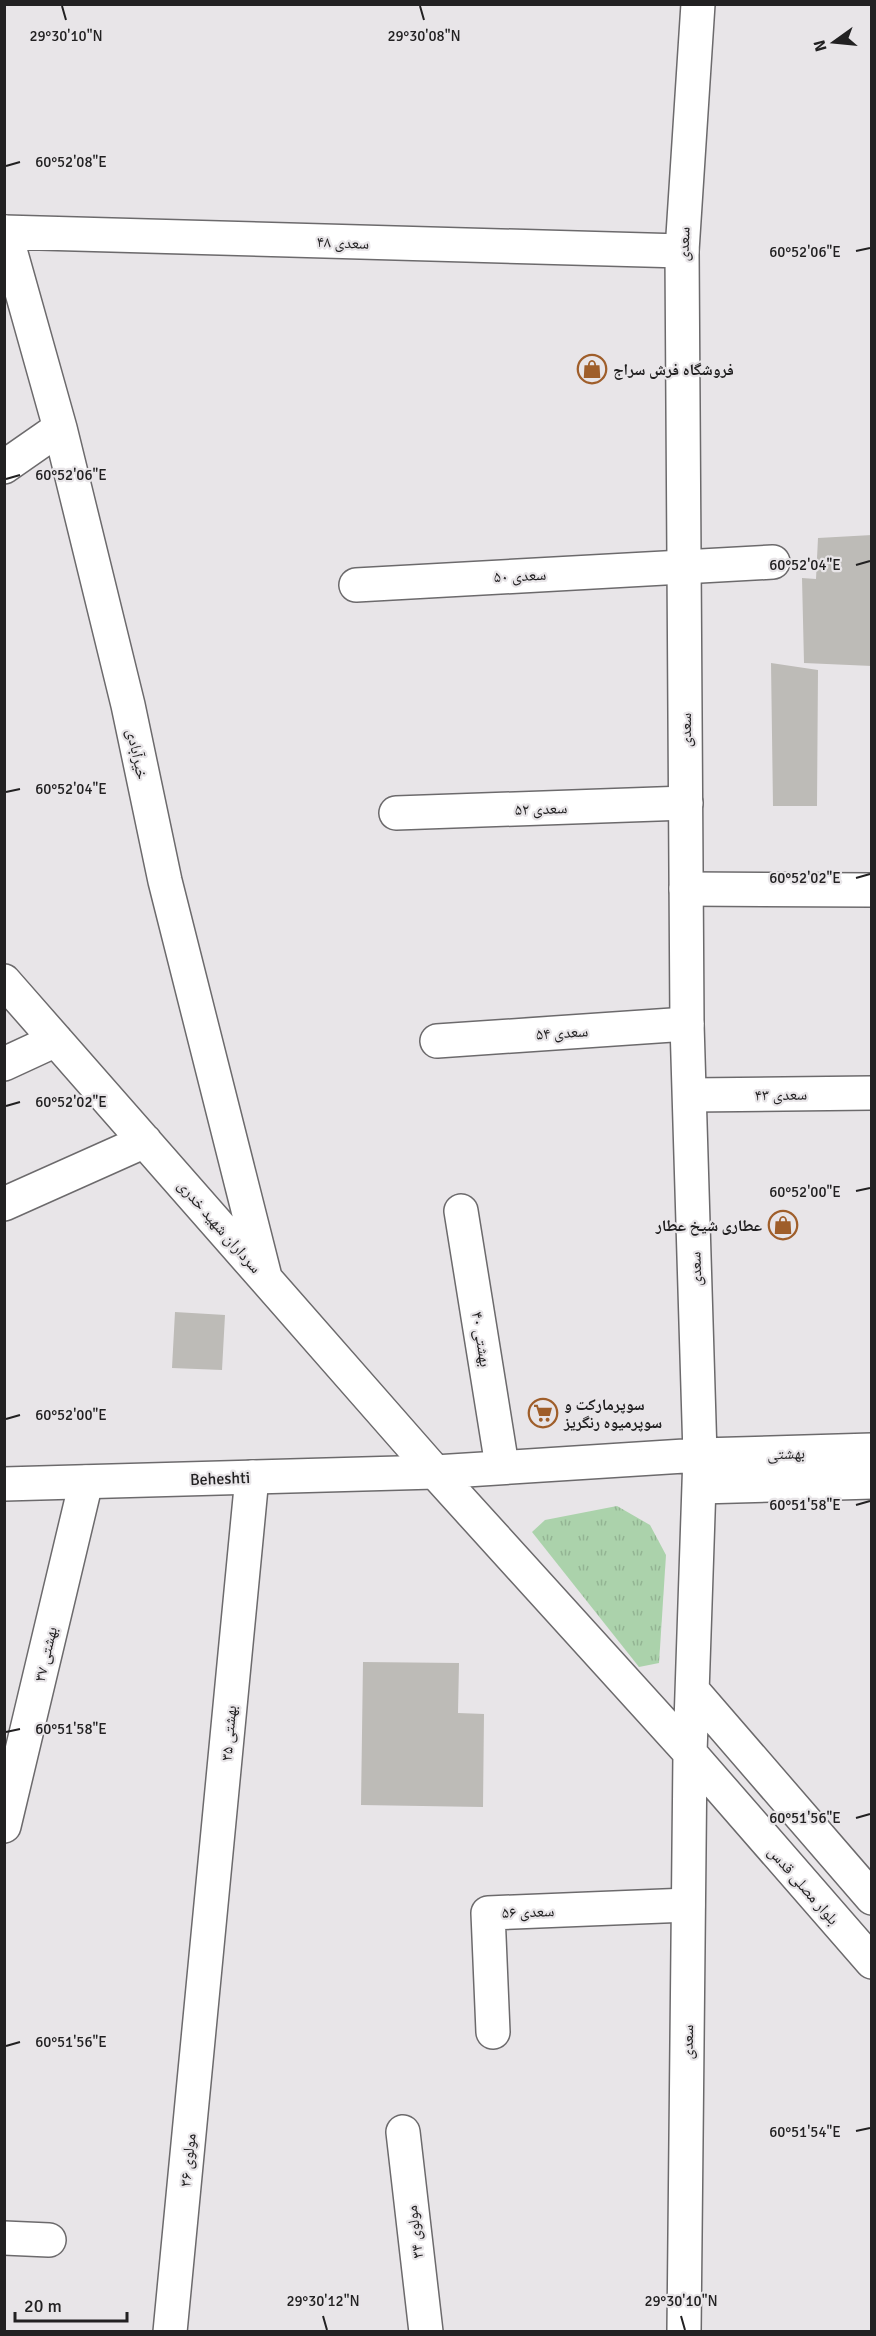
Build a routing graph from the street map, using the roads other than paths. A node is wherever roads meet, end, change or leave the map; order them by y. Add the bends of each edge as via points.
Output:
1 (698, 4) edge
2 (5, 232) edge
3 (682, 251) junction
4 (60, 428) junction
5 (4, 467) edge
6 (773, 562) dead end
7 (684, 566) junction
8 (356, 585) dead end
9 (686, 803) junction
10 (396, 813) dead end
11 (686, 889) junction
12 (872, 890) edge
13 (4, 981) edge
14 (687, 1024) junction
15 (56, 1040) junction
16 (437, 1041) dead end
17 (4, 1064) edge
18 (872, 1093) edge
19 (690, 1095) junction
20 (145, 1141) junction
21 (4, 1204) edge
22 (461, 1211) dead end
23 (265, 1277) junction
24 (872, 1450) edge
25 (502, 1466) junction
26 (700, 1471) junction
27 (435, 1472) junction
28 (252, 1477) junction
29 (86, 1482) junction
30 (872, 1482) edge
31 (4, 1484) edge
32 (693, 1691) junction
33 (690, 1753) junction
34 (4, 1826) edge
35 (872, 1898) edge
36 (688, 1905) junction
37 (872, 1962) edge
38 (204, 1988) joint
39 (493, 2032) dead end
40 (403, 2132) dead end
41 (4, 2238) edge
42 (49, 2240) dead end
43 (170, 2331) edge
44 (426, 2331) edge
45 (684, 2331) edge

1 - 3 street, سعدی
2 - 3 street, سعدی ۴۸
2 - 4 street, خیرآبادی
3 - 7 street, سعدی
4 - 5 street
4 - 23 street, خیرآبادی via 128,705 165,880
6 - 7 street, سعدی ۵۰
7 - 8 street, سعدی ۵۰
7 - 9 street, سعدی
9 - 10 street, سعدی ۵۲
9 - 11 street, سعدی
11 - 12 street
11 - 14 street, سعدی
13 - 15 street, سرداران شهید خدری
14 - 16 street, سعدی ۵۴
14 - 19 street, سعدی
15 - 17 street
15 - 20 street, سرداران شهید خدری
18 - 19 street, سعدی ۴۳
19 - 26 street, سعدی
20 - 21 street
20 - 23 street, سرداران شهید خدری
22 - 25 street, بهشتی ۴۰
23 - 27 street, سرداران شهید خدری
24 - 26 street, بهشتی
25 - 26 street, Beheshti
25 - 27 street, Beheshti
26 - 30 street
26 - 32 street, سعدی
27 - 28 street, Beheshti
27 - 33 street, سرداران شهید خدری
28 - 29 street, Beheshti
28 - 38 street, بهشتی ۳۵
29 - 31 street, Beheshti
29 - 34 street, بهشتی ۳۷
32 - 33 street, سعدی
32 - 35 street
33 - 36 street, سعدی
33 - 37 street, بلوار مصلی قدس
36 - 39 street, سعدی ۵۶ via 488,1913
36 - 45 street, سعدی
38 - 43 street, مولوی ۳۶
40 - 44 street, مولوی ۳۴
41 - 42 street

